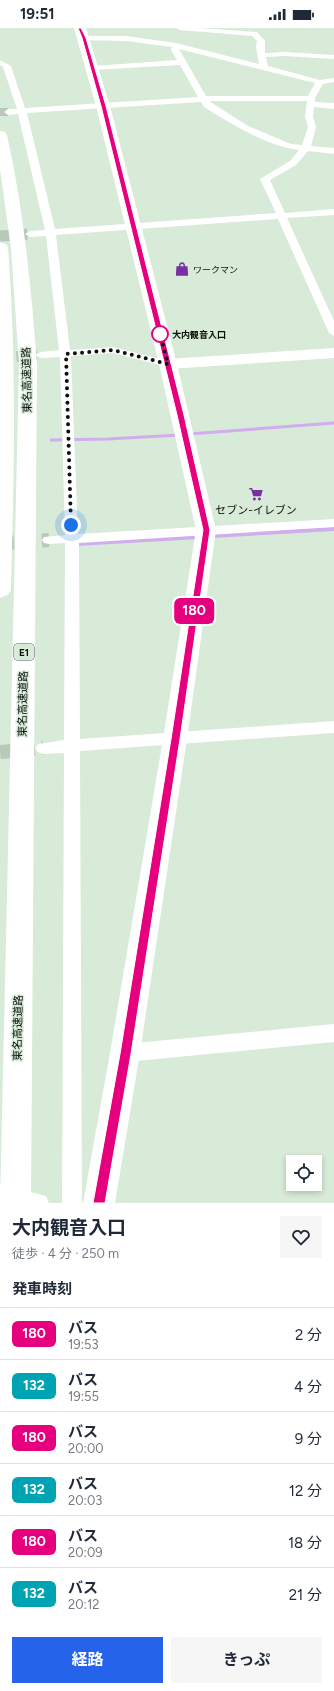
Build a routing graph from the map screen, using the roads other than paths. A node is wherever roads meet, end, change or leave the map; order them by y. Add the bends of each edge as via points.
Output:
1 (82, 33) edge
2 (178, 35) edge
3 (212, 43) junction
4 (262, 55) junction
5 (334, 56) edge
6 (0, 62) edge
7 (183, 62) junction
8 (93, 68) junction
9 (264, 68) junction
10 (334, 80) edge
11 (320, 82) junction
12 (204, 100) junction
13 (310, 101) junction
14 (103, 106) junction
15 (334, 106) edge
16 (22, 111) junction
17 (8, 112) tunnel mouth
18 (0, 135) edge
19 (306, 147) junction
20 (334, 151) edge
21 (334, 212) edge
22 (281, 216) junction
23 (133, 228) junction
24 (51, 233) junction
25 (30, 234) tunnel mouth
26 (0, 247) edge
27 (334, 333) edge
28 (334, 353) edge
29 (66, 354) junction
30 (41, 355) tunnel mouth
31 (168, 364) junction
32 (334, 523) edge
33 (206, 530) junction
34 (72, 539) junction
35 (49, 540) tunnel mouth
36 (0, 590) edge
37 (334, 727) edge
38 (175, 739) junction
39 (71, 746) junction
40 (43, 748) tunnel mouth
41 (334, 1033) edge
42 (125, 1054) junction
43 (8, 1182) edge
44 (15, 1203) edge
45 (39, 1203) edge
46 (72, 1203) edge
47 (99, 1203) edge

1 - 2 street via 137,39
1 - 8 main road
2 - 3 street
2 - 3 street
2 - 7 street via 175,50
3 - 4 street via 254,34 261,41
3 - 9 street
4 - 5 street
4 - 9 street
6 - 16 street via 7,66
7 - 8 street
7 - 12 street
8 - 14 main road
9 - 11 street
10 - 11 street
11 - 13 street
12 - 13 street
12 - 14 street
12 - 19 street via 207,105 256,133 289,146
13 - 15 street
13 - 19 street via 309,117 312,127
14 - 16 street
14 - 23 main road
16 - 17 street
16 - 24 street
18 - 43 main road, 東名高速道路 / E1 via 15,212 28,364
19 - 20 street
19 - 22 street via 293,163 265,179
21 - 22 street
22 - 23 street
22 - 27 street
23 - 24 street
23 - 31 main road
24 - 25 street
24 - 29 street
26 - 36 main road, 東名高速道路 via 6,373
28 - 31 street
29 - 30 street
29 - 31 street via 113,350
29 - 34 street
31 - 33 main road
32 - 33 street
33 - 34 street
33 - 38 main road
34 - 35 street
34 - 39 street
37 - 38 street
38 - 39 street
38 - 42 main road
39 - 40 street
39 - 46 street
41 - 42 street
42 - 47 main road
43 - 44 main road, 東名高速道路 / E1
43 - 45 street

